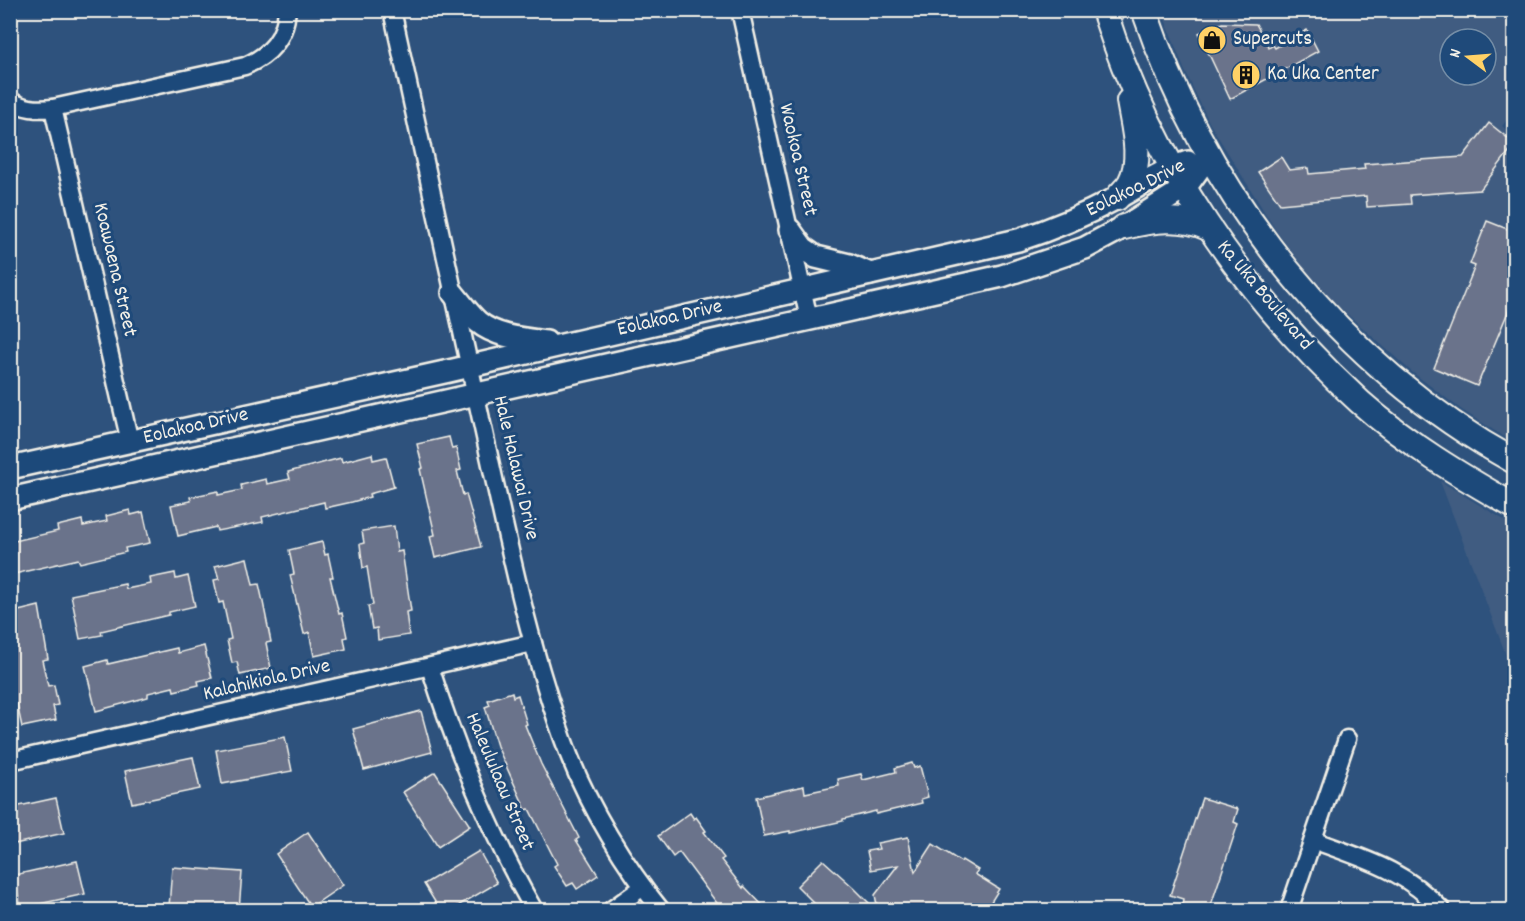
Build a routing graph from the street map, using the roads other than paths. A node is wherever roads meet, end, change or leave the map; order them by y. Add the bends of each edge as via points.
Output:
1 (286, 10) edge
2 (392, 10) edge
3 (740, 10) edge
4 (1104, 10) edge
5 (1143, 10) edge
6 (1125, 72) junction
7 (10, 100) edge
8 (53, 108) junction
9 (1209, 155) junction
10 (1173, 167) junction
11 (1185, 188) junction
12 (1117, 198) junction
13 (1124, 227) junction
14 (1208, 228) junction
15 (789, 230) junction
16 (870, 274) junction
17 (803, 289) junction
18 (453, 293) junction
19 (809, 319) junction
20 (561, 344) junction
21 (469, 365) junction
22 (476, 395) junction
23 (130, 442) junction
24 (1515, 461) edge
25 (171, 463) junction
26 (10, 468) edge
27 (105, 478) junction
28 (10, 499) edge
29 (1515, 506) edge
30 (533, 643) junction
31 (430, 667) junction
32 (1347, 739) dead end
33 (10, 762) edge
34 (1313, 840) junction
35 (643, 887) junction
36 (534, 910) edge
37 (611, 910) edge
38 (661, 910) edge
39 (1289, 910) edge
40 (1442, 910) edge

1 - 8 street via 281,36 272,49 245,66
2 - 18 street, Hale Halawai Drive
3 - 15 street, Waokoa Street
4 - 6 main road, Ka Uka Boulevard
5 - 9 main road, Ka Uka Boulevard via 1182,105
6 - 10 main road, Ka Uka Boulevard
6 - 12 main road via 1136,160 1130,184
7 - 8 street via 39,110
8 - 23 street, Koawaena Street
9 - 10 street, Eolakoa Drive
9 - 11 street, Eolakoa Drive
9 - 24 main road, Ka Uka Boulevard via 1280,262 1331,320 1369,357 1448,419
10 - 11 main road, Ka Uka Boulevard
10 - 12 street, Eolakoa Drive
11 - 13 street, Eolakoa Drive
11 - 14 main road, Ka Uka Boulevard
12 - 16 street, Eolakoa Drive via 1018,240
13 - 14 main road via 1155,220 1188,220
13 - 19 street, Eolakoa Drive via 1085,248 1002,276
14 - 29 main road, Ka Uka Boulevard via 1298,341 1361,403 1423,451
15 - 16 street via 816,257
15 - 17 street, Waokoa Street
16 - 17 street, Eolakoa Drive
17 - 19 street, Waokoa Street
17 - 20 street, Eolakoa Drive
18 - 20 street via 476,321 494,332
18 - 21 street, Hale Halawai Drive
19 - 22 street, Eolakoa Drive
20 - 21 street, Eolakoa Drive
21 - 22 street, Hale Halawai Drive
21 - 23 street, Eolakoa Drive
22 - 25 street, Eolakoa Drive
22 - 30 street, Hale Halawai Drive
23 - 25 street via 148,458
23 - 26 street, Eolakoa Drive
23 - 27 street via 125,460
25 - 27 street, Eolakoa Drive
27 - 28 street, Eolakoa Drive
30 - 31 street, Kalahikiola Drive
30 - 35 street, Hale Halawai Drive via 570,757 599,816
31 - 33 street, Kalahikiola Drive
31 - 36 street, Haleululaau Street via 467,776
32 - 34 street
34 - 39 street
34 - 40 street via 1395,872
35 - 37 street
35 - 38 street, Hale Halawai Drive

